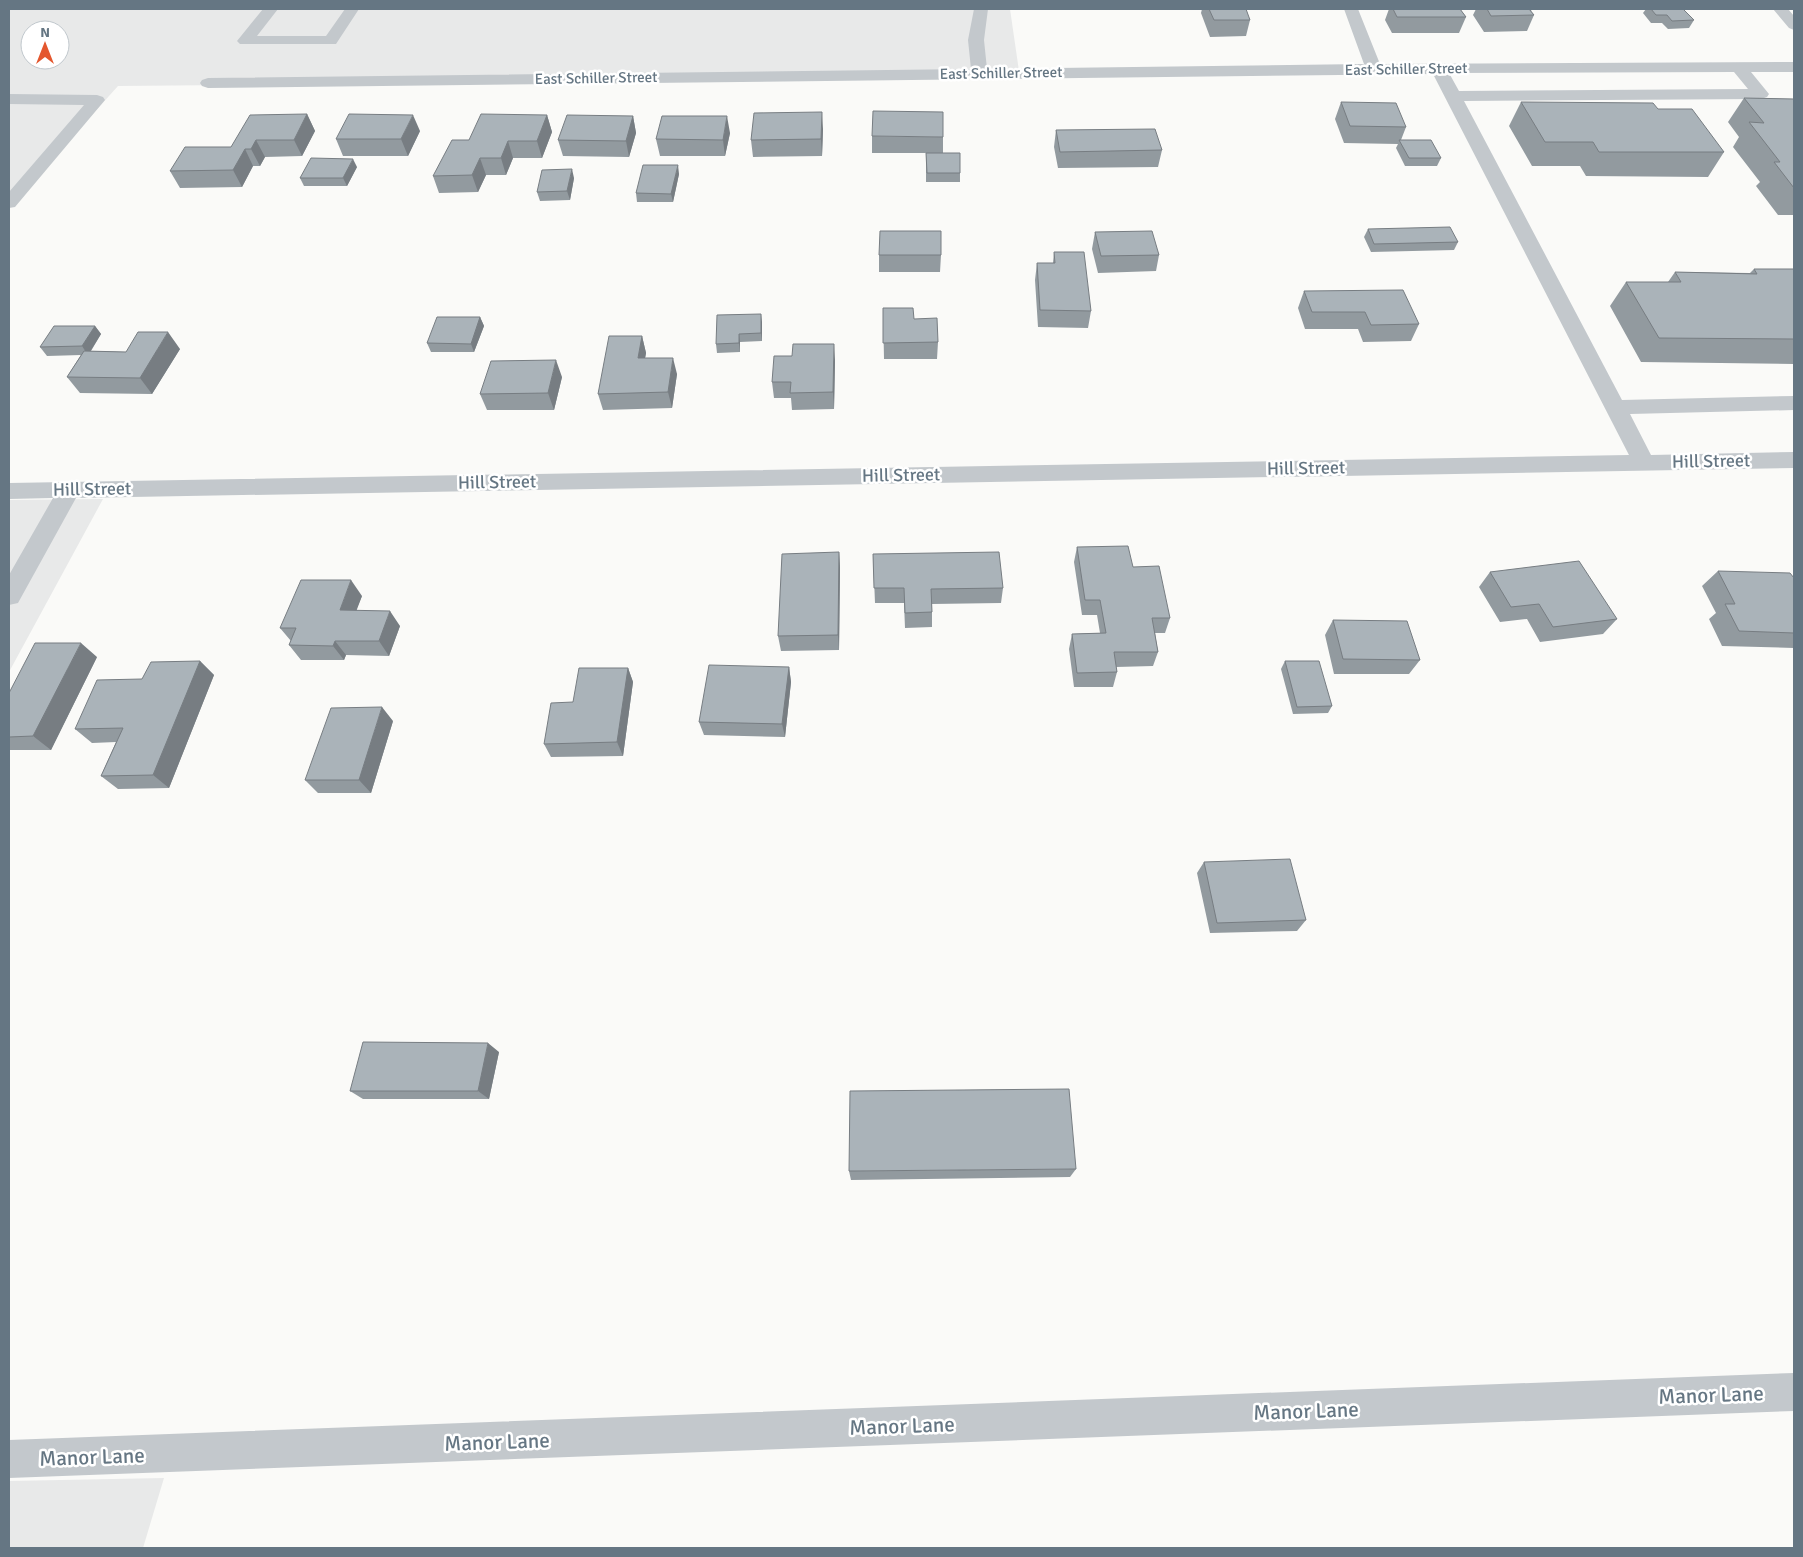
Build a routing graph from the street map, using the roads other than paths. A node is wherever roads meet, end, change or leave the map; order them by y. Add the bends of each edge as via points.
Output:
1 (271, 9) edge
2 (352, 9) edge
3 (981, 9) edge
4 (1351, 9) edge
5 (1780, 9) edge
6 (1794, 25) edge
7 (1738, 67) junction
8 (1794, 67) edge
9 (1439, 69) junction
10 (1374, 70) junction
11 (979, 74) junction
12 (208, 83) dead end
13 (1454, 96) junction
14 (9, 99) edge
15 (9, 203) edge
16 (1794, 403) edge
17 (1616, 407) junction
18 (1794, 460) edge
19 (1644, 462) junction
20 (70, 489) junction
21 (9, 490) edge
22 (9, 596) edge
23 (1794, 1392) edge
24 (9, 1459) edge

1 - 2 street via 245,41 331,41
3 - 11 street via 976,40
4 - 10 street
5 - 6 street
7 - 8 street, East Schiller Street
7 - 9 street, East Schiller Street
7 - 13 street via 1762,94
9 - 10 street, East Schiller Street
9 - 13 street
10 - 11 street, East Schiller Street
11 - 12 street, East Schiller Street
13 - 17 street
14 - 15 street via 97,100
16 - 17 street
17 - 19 street
18 - 19 street, Hill Street
19 - 20 street, Hill Street
20 - 21 street, Hill Street
20 - 22 street
23 - 24 street, Manor Lane

